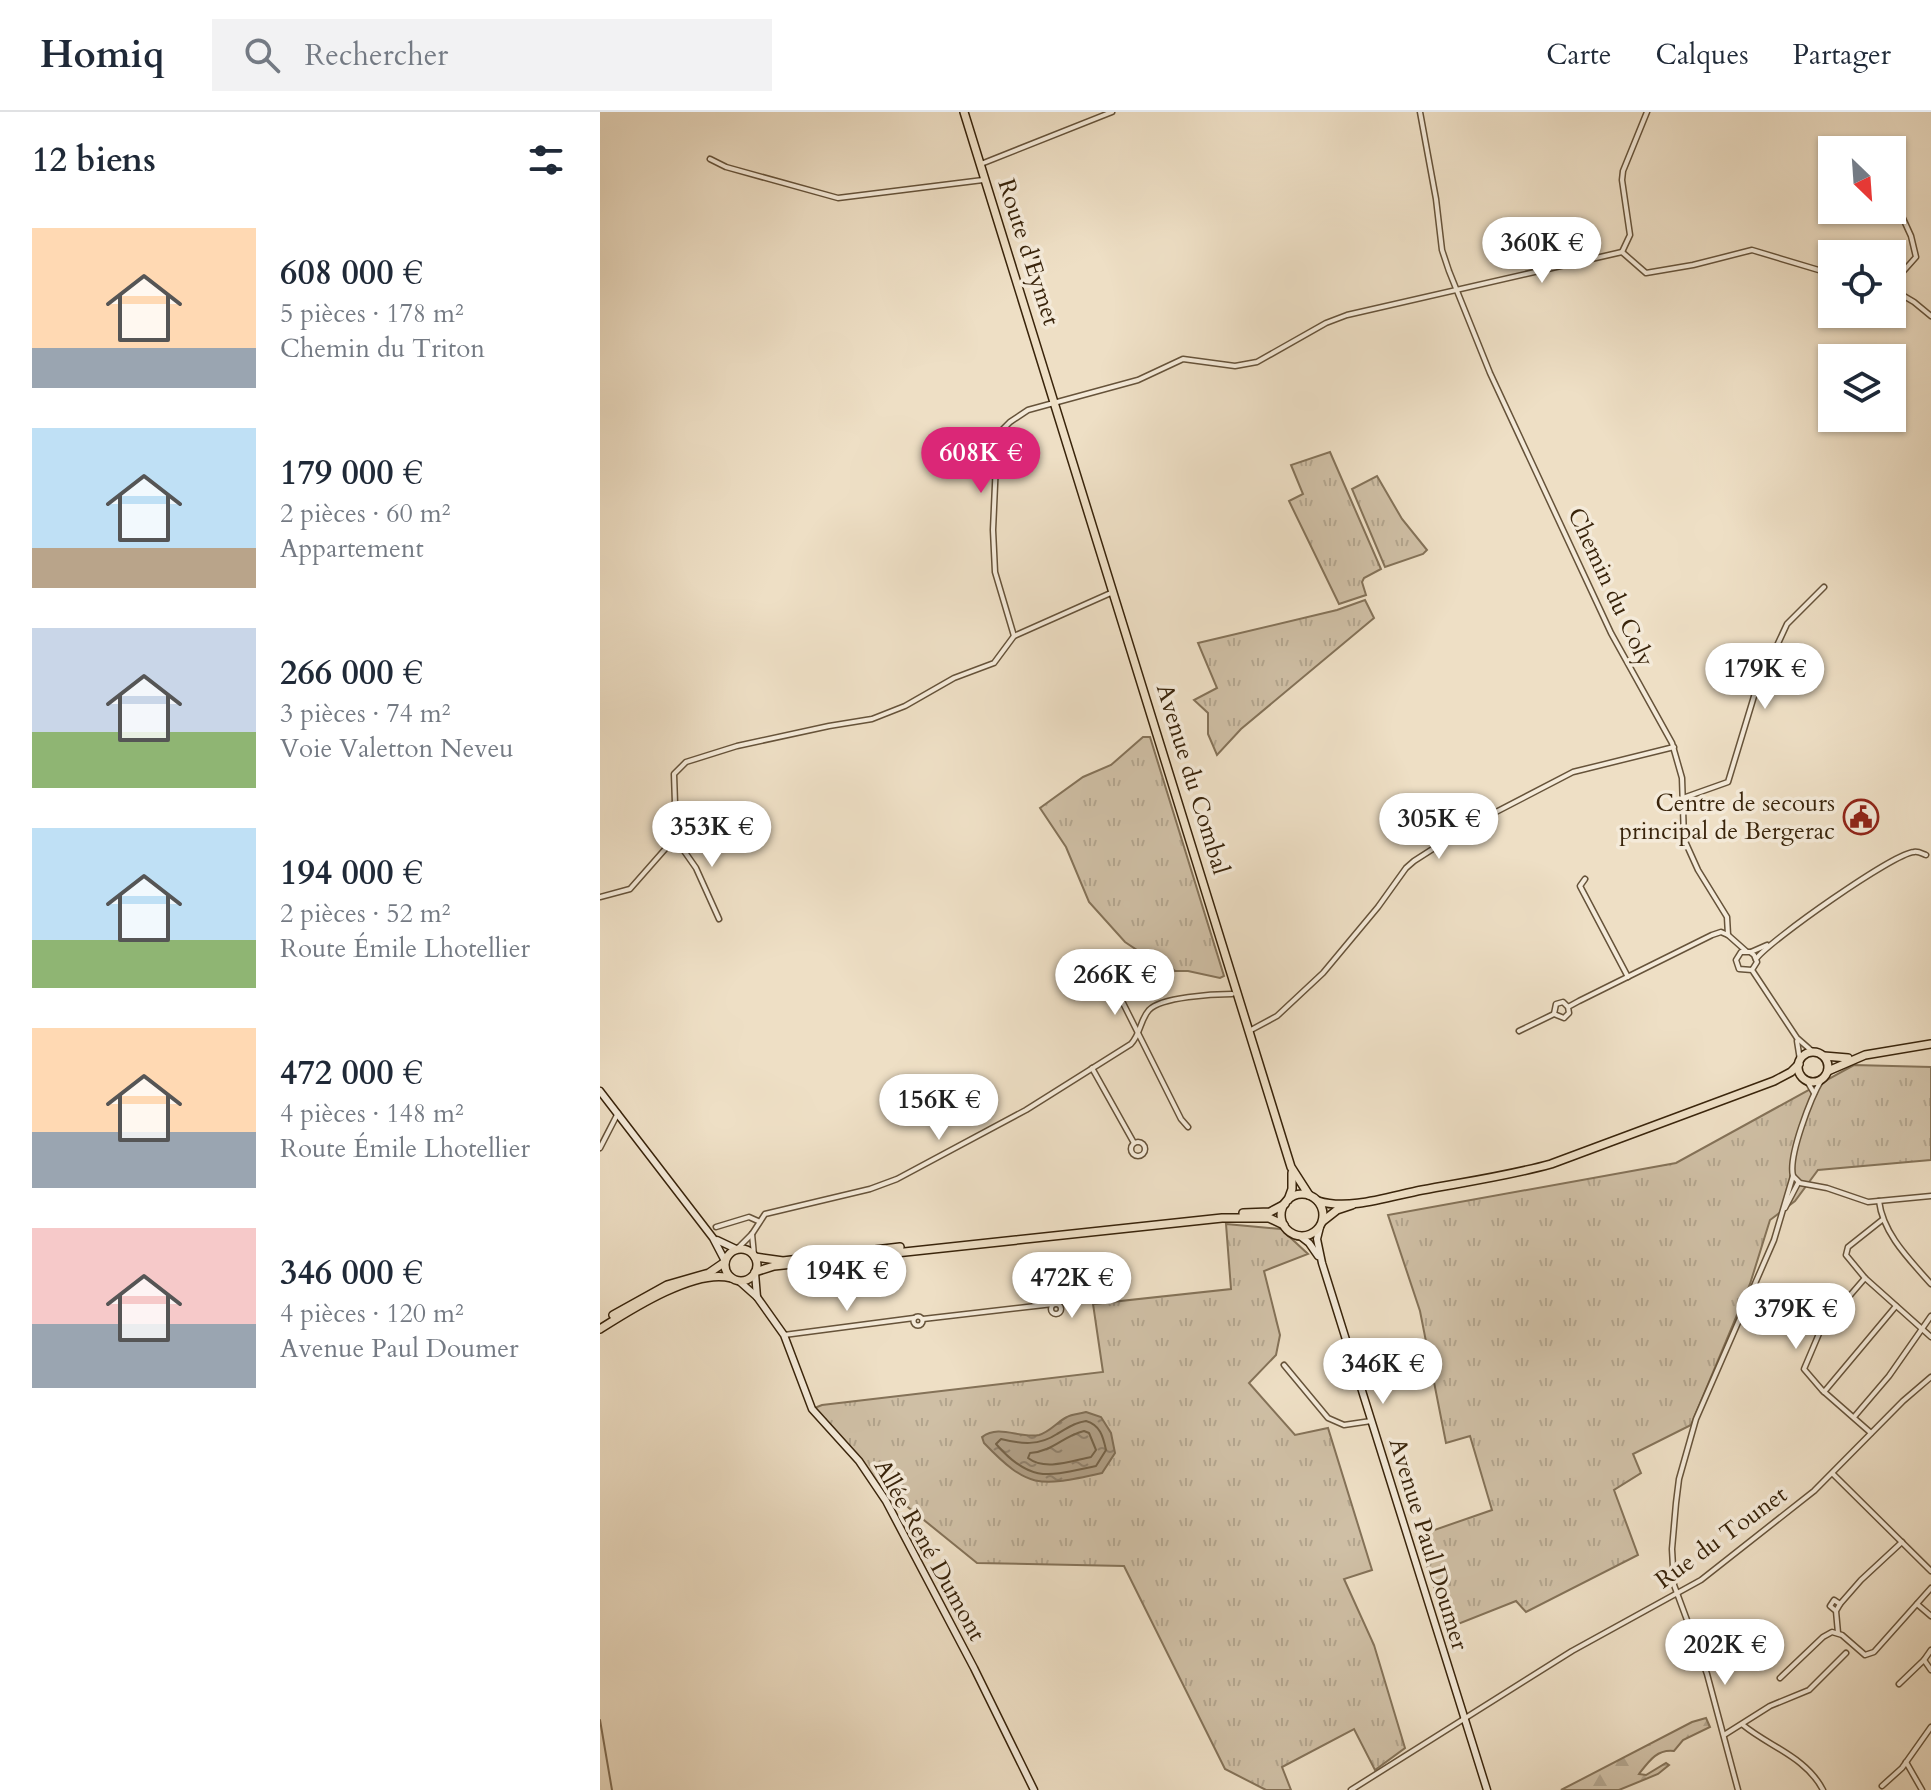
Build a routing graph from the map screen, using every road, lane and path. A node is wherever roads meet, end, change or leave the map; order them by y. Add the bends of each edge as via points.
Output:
1 (964, 112) edge
2 (1112, 112) edge
3 (1420, 112) edge
4 (1647, 112) edge
5 (710, 159) dead end
6 (981, 164) junction
7 (985, 179) junction
8 (1906, 224) edge
9 (1622, 252) junction
10 (1818, 270) edge
11 (1906, 270) edge
12 (1457, 291) junction
13 (1906, 297) edge
14 (1931, 316) edge
15 (1056, 404) junction
16 (1824, 587) dead end
17 (1114, 591) junction
18 (1014, 636) junction
19 (1674, 747) junction
20 (1683, 798) junction
21 (675, 838) junction
22 (1926, 855) dead end
23 (1585, 879) dead end
24 (600, 897) edge
25 (719, 919) dead end
26 (1728, 935) junction
27 (1735, 943) junction
28 (1769, 944) junction
29 (1748, 952) junction
30 (1738, 956) junction
31 (1756, 959) junction
32 (1752, 970) junction
33 (1628, 977) junction
34 (1115, 987) dead end
35 (1229, 994) dead end
36 (1568, 1007) junction
37 (1554, 1014) junction
38 (1251, 1030) junction
39 (1519, 1031) dead end
40 (1139, 1035) junction
41 (1797, 1038) junction
42 (1931, 1044) edge
43 (1813, 1052) junction
44 (1824, 1056) junction
45 (1855, 1058) junction
46 (1799, 1062) junction
47 (1092, 1068) junction
48 (1828, 1071) junction
49 (1805, 1079) junction
50 (1822, 1079) junction
51 (1774, 1081) junction
52 (600, 1091) edge
53 (1814, 1096) junction
54 (618, 1113) junction
55 (1188, 1127) dead end
56 (1134, 1143) dead end
57 (600, 1148) edge
58 (1291, 1167) junction
59 (1793, 1176) junction
60 (1798, 1183) junction
61 (1309, 1195) junction
62 (1931, 1196) edge
63 (1318, 1201) junction
64 (1364, 1201) junction
65 (1879, 1201) junction
66 (1286, 1202) junction
67 (1781, 1218) junction
68 (1882, 1220) junction
69 (758, 1221) junction
70 (1321, 1224) junction
71 (1284, 1225) junction
72 (716, 1227) dead end
73 (752, 1234) junction
74 (1300, 1236) junction
75 (713, 1238) junction
76 (736, 1249) junction
77 (755, 1256) junction
78 (725, 1261) junction
79 (1322, 1263) junction
80 (755, 1273) junction
81 (1865, 1278) junction
82 (735, 1280) junction
83 (1931, 1284) edge
84 (757, 1297) junction
85 (1053, 1304) dead end
86 (1896, 1306) junction
87 (1931, 1316) edge
88 (600, 1326) edge
89 (1920, 1328) junction
90 (784, 1335) junction
91 (1931, 1337) edge
92 (1284, 1365) dead end
93 (1931, 1377) edge
94 (1824, 1392) junction
95 (1854, 1417) junction
96 (1372, 1421) junction
97 (1871, 1433) junction
98 (1833, 1474) junction
99 (1902, 1542) junction
100 (1931, 1571) edge
101 (1931, 1588) edge
102 (1677, 1595) junction
103 (1840, 1604) junction
104 (1917, 1604) junction
105 (1836, 1611) junction
106 (1931, 1616) edge
107 (1838, 1633) junction
108 (1931, 1650) edge
109 (1846, 1653) dead end
110 (1924, 1660) junction
111 (1931, 1670) edge
112 (1780, 1678) dead end
113 (1899, 1684) dead end
114 (1465, 1718) junction
115 (1742, 1724) junction
116 (1931, 1727) edge
117 (1724, 1735) junction
118 (1906, 1762) junction
119 (1882, 1786) dead end
120 (1034, 1790) edge
121 (1351, 1790) edge
122 (1487, 1790) edge
123 (1738, 1790) edge
124 (1823, 1790) edge
125 (1922, 1790) edge

1 - 6 main road, Route d'Eymet
2 - 6 street
3 - 12 street, Chemin du Coly via 1442,250
4 - 9 street via 1623,171 1630,235
5 - 7 street via 838,198
6 - 7 main road, Route d'Eymet
7 - 15 main road, Route d'Eymet
8 - 11 street via 1916,257
9 - 10 street via 1646,273 1752,250
9 - 12 street
12 - 15 street via 1336,319 1257,362 1235,366 1183,359 1149,376
12 - 19 street, Chemin du Coly via 1611,633
13 - 14 street
15 - 17 main road, Avenue du Combal
15 - 18 street via 1019,415 997,440 995,572
16 - 20 street via 1787,624 1755,693 1728,782
17 - 18 street
17 - 38 main road, Avenue du Combal
18 - 21 street via 994,663 872,719 737,746 686,762 674,774
19 - 20 street, Chemin du Coly
19 - 38 street via 1573,772 1414,861 1323,973 1277,1016
20 - 26 street, Chemin du Coly via 1684,839 1727,917
21 - 24 street via 630,889
21 - 25 street via 696,868
22 - 28 street via 1909,853 1884,867
23 - 33 street via 1580,886
26 - 27 street, Chemin du Coly
26 - 33 street via 1712,935
27 - 29 street, Chemin du Coly
27 - 30 street, Chemin du Coly
28 - 29 street
28 - 31 street
29 - 30 street
29 - 31 street, Chemin du Coly
30 - 32 street via 1739,969
31 - 32 street
32 - 41 street
33 - 36 street
34 - 40 street
35 - 40 street via 1152,1007
36 - 37 street via 1564,1018
36 - 37 street via 1558,1003
37 - 39 street
38 - 58 main road, Avenue du Combal
40 - 47 street
40 - 55 street
41 - 43 street
41 - 46 street
42 - 45 main road
43 - 44 main road
43 - 46 main road
44 - 45 main road
44 - 48 main road
45 - 48 main road
46 - 49 main road
46 - 51 main road
47 - 56 street
47 - 69 street via 897,1179 765,1214
48 - 50 main road
49 - 50 main road
49 - 51 main road
49 - 53 street
50 - 53 street
51 - 64 main road via 1551,1164
52 - 54 street
53 - 59 street via 1800,1129
54 - 57 street
54 - 75 street
58 - 61 main road
58 - 66 main road via 1292,1189
59 - 60 street
59 - 67 street
60 - 65 street
60 - 67 street
61 - 63 main road
61 - 66 main road
62 - 65 street
63 - 64 main road
63 - 70 main road
64 - 70 main road via 1337,1210
65 - 68 street
66 - 71 main road
66 - 77 main road via 1270,1212 795,1260
67 - 102 street via 1688,1445 1672,1549
68 - 81 street via 1846,1252
68 - 83 street
69 - 72 street via 749,1217
69 - 73 street
70 - 74 main road
70 - 79 street via 1317,1239
71 - 74 main road
71 - 80 main road via 1269,1218 1222,1218 774,1266
73 - 76 street
73 - 77 street
74 - 79 street
75 - 76 street
75 - 78 street
76 - 77 main road
76 - 78 main road
77 - 80 main road
78 - 82 main road via 725,1271
78 - 88 main road via 709,1273 642,1297
79 - 96 street, Avenue Paul Doumer
80 - 82 main road
80 - 84 street
81 - 86 street
81 - 94 street via 1821,1329 1805,1366
82 - 84 street, Allée René Dumont
82 - 88 main road via 710,1277 670,1290
84 - 90 street, Allée René Dumont
85 - 90 street via 923,1319 920,1325 914,1318
86 - 89 street
86 - 94 street
87 - 89 street
89 - 91 street
89 - 95 street
90 - 120 street, Allée René Dumont via 812,1409 872,1478
92 - 96 street via 1328,1418 1344,1425
93 - 97 street, Rue du Tounet
94 - 95 street
95 - 97 street
96 - 114 street, Avenue Paul Doumer
97 - 98 street, Rue du Tounet
98 - 99 street
98 - 102 street, Rue du Tounet
99 - 100 street
99 - 103 street
101 - 104 street
102 - 114 street, Rue du Tounet via 1572,1651
102 - 117 street
103 - 105 street
103 - 105 street via 1831,1602
104 - 106 street
104 - 107 street via 1869,1655
105 - 107 street
107 - 112 street via 1823,1637
108 - 110 street
109 - 115 street via 1809,1690
110 - 111 street
110 - 113 street
114 - 121 street, Rue du Tounet
114 - 122 street, Avenue Paul Doumer
115 - 117 street
115 - 124 street via 1782,1748 1816,1777
116 - 118 street
117 - 123 street
118 - 119 street
118 - 125 street

